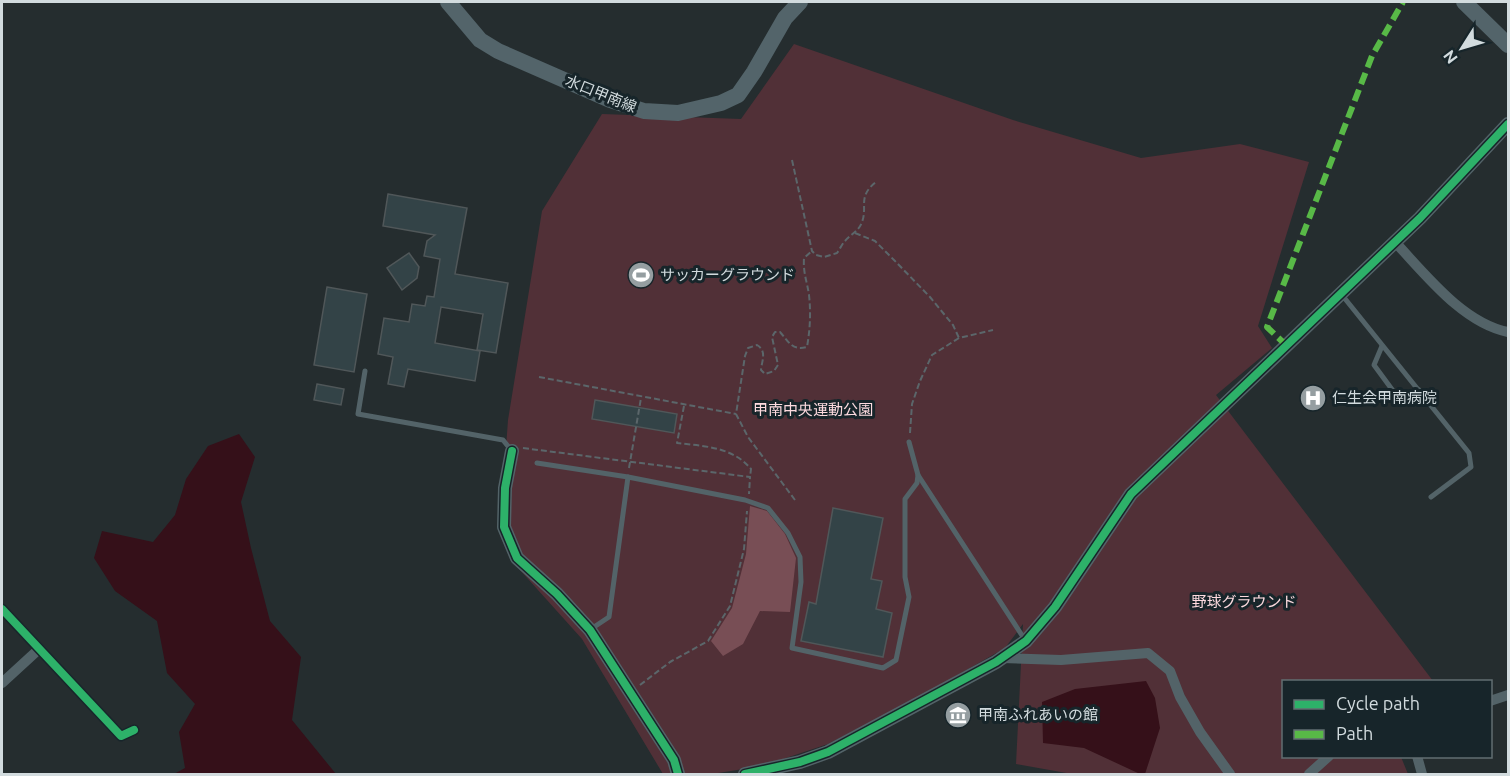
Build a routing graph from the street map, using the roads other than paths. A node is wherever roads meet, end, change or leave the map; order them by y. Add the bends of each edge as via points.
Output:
1 (448, 2) edge
2 (800, 2) edge
3 (1464, 2) edge
4 (1509, 45) edge
5 (1509, 124) edge
6 (1395, 242) junction
7 (1341, 294) junction
8 (1509, 332) edge
9 (1382, 346) junction
10 (364, 371) dead end
11 (1419, 390) junction
12 (909, 442) road end
13 (516, 449) joint
14 (537, 463) dead end
15 (918, 476) junction
16 (628, 477) junction
17 (1431, 497) dead end
18 (2, 609) edge
19 (590, 630) junction
20 (1026, 641) junction
21 (38, 650) junction
22 (1002, 658) junction
23 (2, 683) edge
24 (1507, 698) edge
25 (1492, 701) edge
26 (134, 730) dead end
27 (1327, 758) edge
28 (1418, 758) edge
29 (678, 774) edge
30 (746, 774) edge
31 (1230, 774) edge
32 (1309, 774) edge
33 (1422, 774) edge

1 - 2 main road, 水口甲南線 via 480,40 498,51 609,100 644,111 678,113 712,106 738,95 785,18
3 - 4 main road
5 - 6 street
6 - 7 street
6 - 8 street via 1473,318
7 - 9 lane
7 - 20 street via 1131,494 1055,607
9 - 11 lane
9 - 11 lane via 1374,365 1402,403
10 - 13 lane via 358,414 503,440
11 - 17 lane via 1469,453 1471,467
12 - 15 lane
13 - 19 street via 505,488 504,527 517,558
14 - 16 lane
15 - 16 lane via 905,499 905,577 909,597 905,621 896,660 883,668 792,648 801,582 800,557 788,533 768,508
15 - 20 lane
16 - 19 lane via 609,617
18 - 21 street
19 - 29 street via 675,760
20 - 22 street
21 - 23 street
21 - 26 street via 121,736
22 - 30 street via 828,752
22 - 31 street via 1061,660 1148,653 1170,671 1200,732
24 - 25 street
27 - 32 street
28 - 33 street

